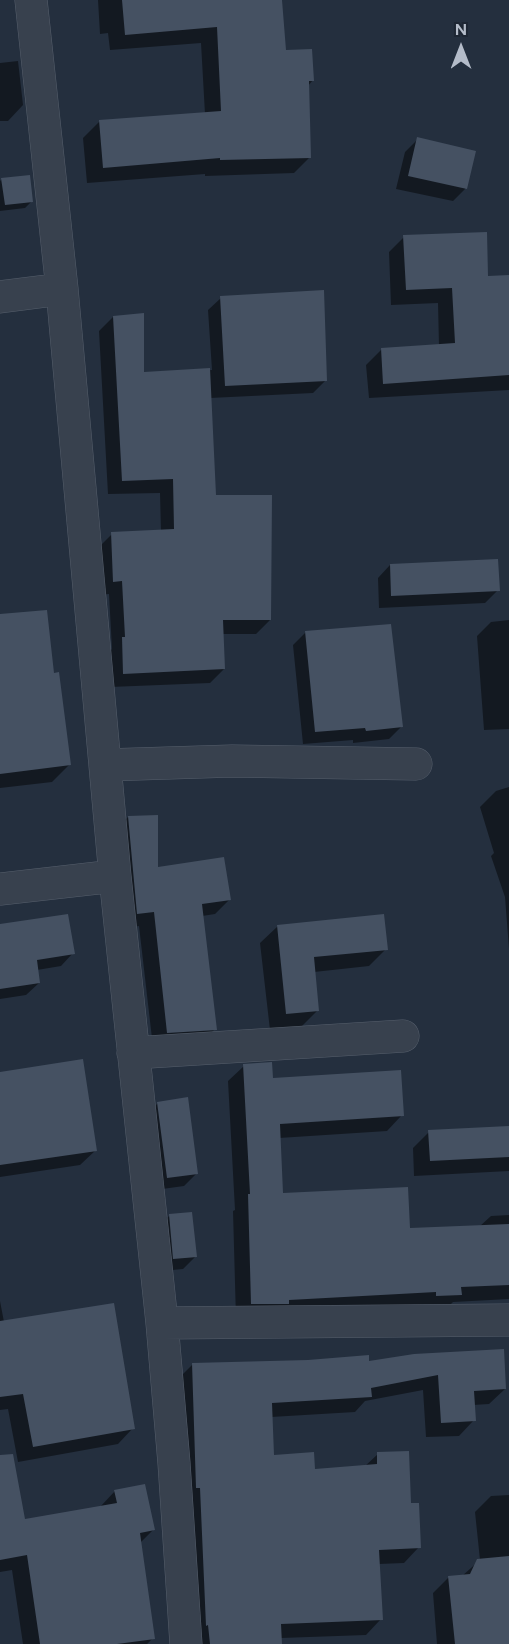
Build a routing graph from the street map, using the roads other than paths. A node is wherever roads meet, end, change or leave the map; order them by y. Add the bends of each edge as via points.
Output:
1 (31, 0) edge
2 (62, 289) junction
3 (0, 297) edge
4 (416, 764) dead end
5 (105, 765) junction
6 (115, 876) junction
7 (0, 889) edge
8 (404, 1036) dead end
9 (133, 1053) junction
10 (509, 1320) edge
11 (162, 1323) junction
12 (186, 1644) edge

1 - 2 street
2 - 3 street
2 - 5 street
4 - 5 street via 232,761
5 - 6 street
6 - 7 street
6 - 9 street
8 - 9 street
9 - 11 street
10 - 11 street
11 - 12 street

